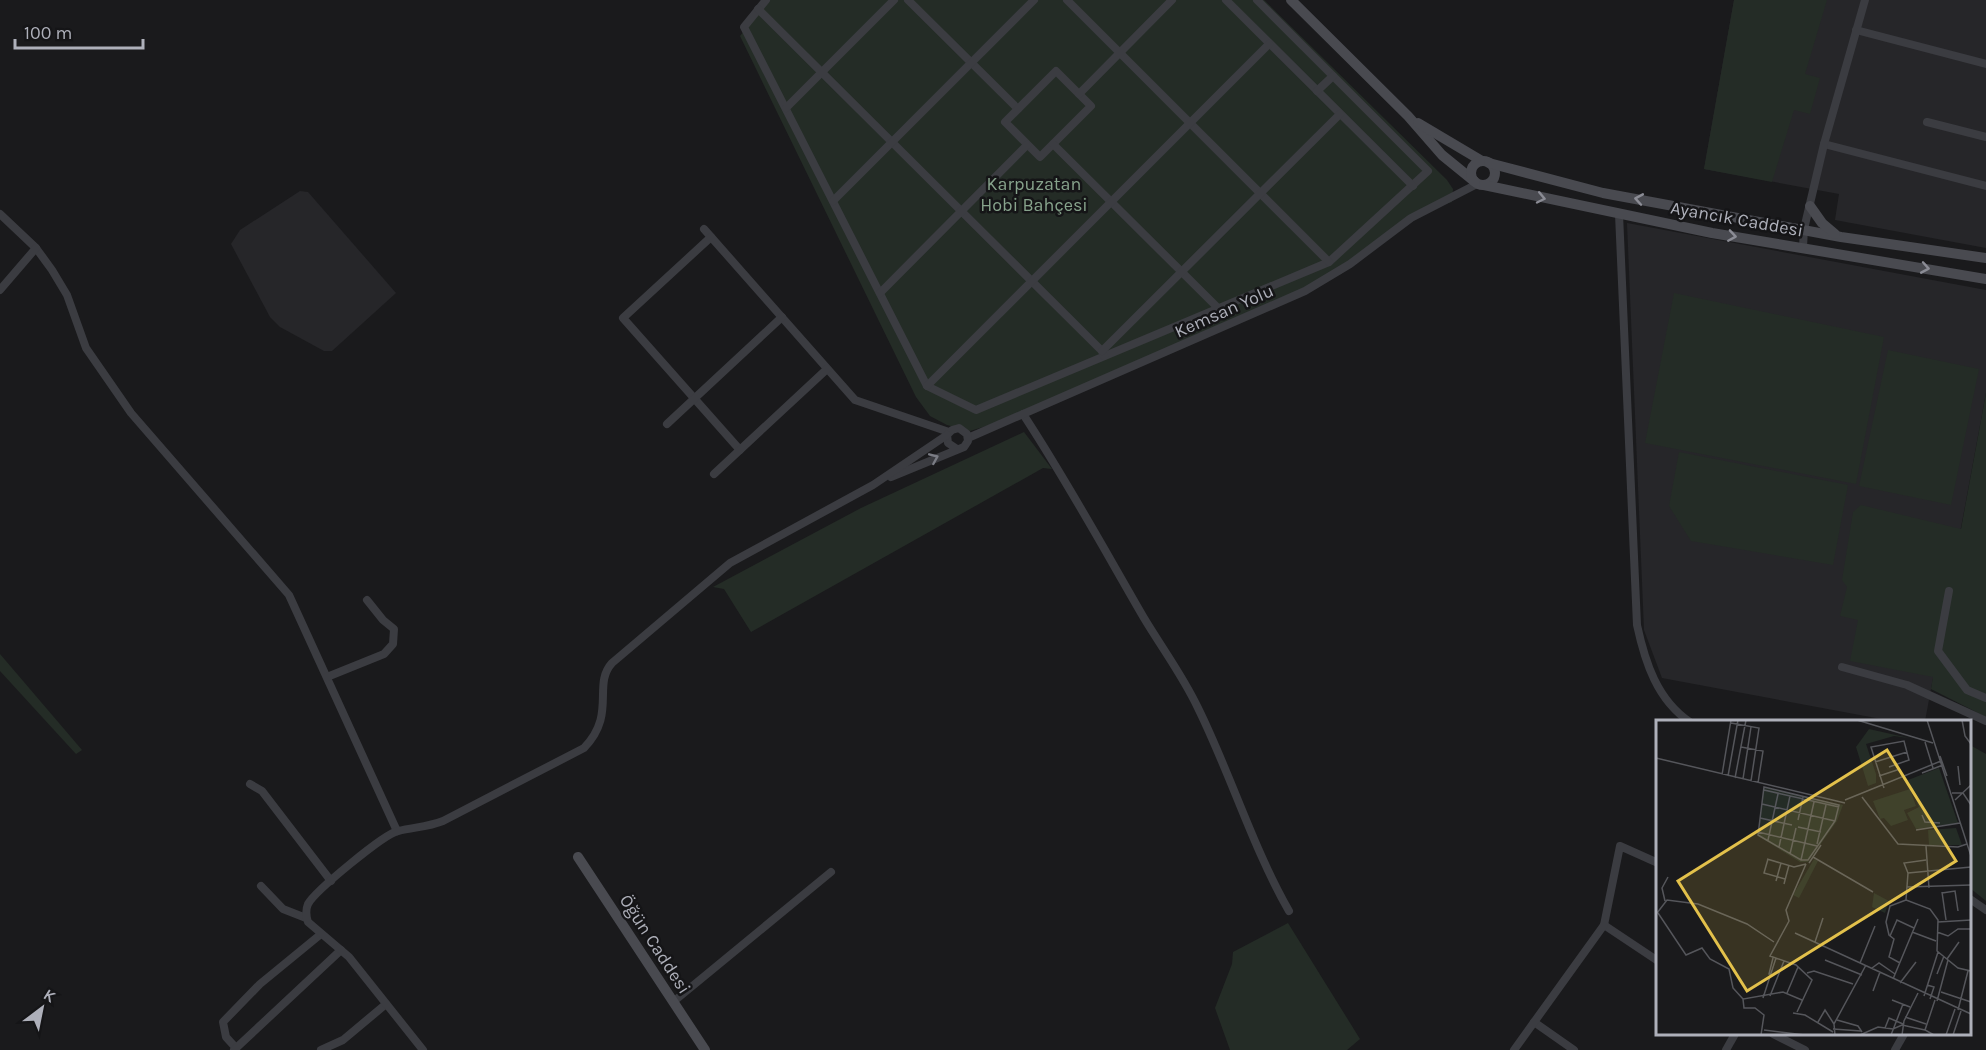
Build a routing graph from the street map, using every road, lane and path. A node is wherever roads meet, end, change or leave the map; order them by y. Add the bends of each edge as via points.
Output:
1 (766, 0) edge
2 (894, 0) edge
3 (908, 0) edge
4 (1034, 0) edge
5 (1067, 0) edge
6 (1172, 0) edge
7 (1226, 0) edge
8 (1257, 0) edge
9 (1291, 0) edge
10 (1865, 0) edge
11 (758, 9) junction
12 (1857, 30) junction
13 (1269, 44) junction
14 (1119, 53) junction
15 (971, 63) junction
16 (1986, 64) edge
17 (822, 72) junction
18 (1333, 76) junction
19 (1317, 91) junction
20 (1079, 94) junction
21 (786, 108) junction
22 (1018, 109) junction
23 (1340, 114) junction
24 (1408, 116) junction
25 (1927, 122) dead end
26 (1190, 123) junction
27 (1986, 137) edge
28 (892, 142) junction
29 (1053, 144) junction
30 (1824, 144) junction
31 (1027, 145) junction
32 (1485, 162) junction
33 (1478, 183) junction
34 (1413, 186) junction
35 (1986, 186) edge
36 (1261, 193) junction
37 (833, 201) junction
38 (1111, 202) junction
39 (1810, 206) junction
40 (961, 211) junction
41 (0, 214) edge
42 (1618, 214) junction
43 (704, 229) dead end
44 (1804, 230) junction
45 (1837, 236) junction
46 (711, 237) junction
47 (1803, 247) junction
48 (36, 248) junction
49 (1986, 258) edge
50 (1329, 261) junction
51 (1182, 272) junction
52 (1986, 279) edge
53 (1032, 281) junction
54 (0, 290) edge
55 (880, 293) junction
56 (1218, 308) junction
57 (782, 317) junction
58 (1103, 354) junction
59 (828, 369) junction
60 (927, 386) junction
61 (694, 399) junction
62 (1023, 414) junction
63 (667, 424) dead end
64 (948, 434) junction
65 (968, 438) junction
66 (957, 449) junction
67 (740, 450) junction
68 (714, 474) dead end
69 (873, 484) junction
70 (1949, 591) dead end
71 (368, 600) dead end
72 (1842, 667) dead end
73 (327, 677) junction
74 (1986, 698) edge
75 (1687, 720) edge
76 (1986, 721) edge
77 (250, 784) dead end
78 (397, 831) junction
79 (578, 857) dead end
80 (1656, 862) edge
81 (831, 872) dead end
82 (331, 881) junction
83 (261, 886) dead end
84 (1971, 900) edge
85 (1986, 910) edge
86 (1289, 911) dead end
87 (306, 918) junction
88 (1604, 925) junction
89 (321, 934) junction
90 (341, 950) junction
91 (1656, 960) edge
92 (673, 1002) junction
93 (386, 1004) junction
94 (1534, 1022) junction
95 (1734, 1035) edge
96 (1775, 1035) edge
97 (1903, 1035) edge
98 (238, 1049) edge
99 (321, 1050) edge
100 (423, 1050) edge
101 (705, 1050) edge
102 (1514, 1050) edge
103 (1574, 1050) edge
104 (1726, 1050) edge
105 (1804, 1050) edge
106 (1895, 1050) edge

1 - 11 street
2 - 17 street
3 - 15 street
4 - 15 street
5 - 14 street
6 - 14 street
7 - 13 street
8 - 18 street
9 - 24 street, Ayancık Caddesi
10 - 12 street
11 - 17 street
11 - 21 street via 744,27
12 - 16 street
12 - 30 street
13 - 19 street
13 - 26 street
14 - 20 street
14 - 26 street
15 - 22 street
15 - 28 street
17 - 21 street
17 - 28 street
18 - 19 street
18 - 34 street via 1428,171
19 - 23 street
20 - 22 street via 1056,71
20 - 29 street via 1091,106
21 - 37 street
22 - 31 street via 1005,122
23 - 34 street
23 - 36 street
24 - 32 street, Ayancık Caddesi
24 - 33 street, Ayancık Caddesi via 1442,155
25 - 27 street
26 - 36 street
26 - 38 street
28 - 37 street
28 - 40 street
29 - 31 street via 1040,157
29 - 38 street
30 - 35 street
30 - 39 street
31 - 40 street
32 - 33 street via 1473,167 1471,174
32 - 33 street via 1494,169 1494,176 1491,182
44 -> 32 street, Ayancık Caddesi via 1603,193
33 -> 42 street, Ayancık Caddesi
33 - 62 street, Kemsan Yolu via 1411,218 1350,264 1305,291
34 - 50 street
36 - 50 street
36 - 51 street
37 - 55 street
38 - 51 street
38 - 53 street
39 - 44 street
39 - 45 street
40 - 53 street
40 - 55 street
41 - 48 street
42 -> 47 street, Ayancık Caddesi
42 - 75 street via 1637,625 1658,687 1674,710
43 - 46 street
44 - 45 street, Ayancık Caddesi
44 - 47 street
45 - 49 street, Ayancık Caddesi
46 - 57 street
46 - 61 street via 623,318
47 -> 52 street, Ayancık Caddesi
48 - 54 street
48 - 73 street via 64,289 86,348 114,390 289,595
50 - 56 street
51 - 56 street
51 - 58 street
53 - 58 street
53 - 60 street
55 - 60 street
56 - 58 street
57 - 59 street
57 - 61 street
58 - 60 street via 976,410
59 - 64 street via 855,400
59 - 67 street
61 - 63 street
61 - 67 street
62 - 65 street, Kemsan Yolu
62 - 86 street via 1188,687 1255,846
64 - 65 street via 959,428
64 - 66 street via 948,443
64 - 69 street
65 - 66 street
69 -> 66 street
67 - 68 street
69 - 78 street via 730,563 612,663 604,677 603,718 584,748 443,821
70 - 74 street via 1938,651 1967,690
71 - 73 street via 394,629 393,644 384,654
72 - 76 street via 1907,685
73 - 78 street
77 - 82 street via 262,791
78 - 82 street
79 - 92 street, Öğün Caddesi
80 - 88 street via 1620,846
81 - 92 street
82 - 87 street via 308,904
83 - 87 street via 283,909
84 - 85 street
87 - 89 street
88 - 91 street
88 - 94 street
89 - 90 street
89 - 98 street via 260,984 223,1022 226,1036
90 - 93 street
90 - 98 street
92 - 101 street, Öğün Caddesi
93 - 99 street via 343,1040
93 - 100 street
94 - 102 street
94 - 103 street
95 - 104 street
96 - 105 street
97 - 106 street

